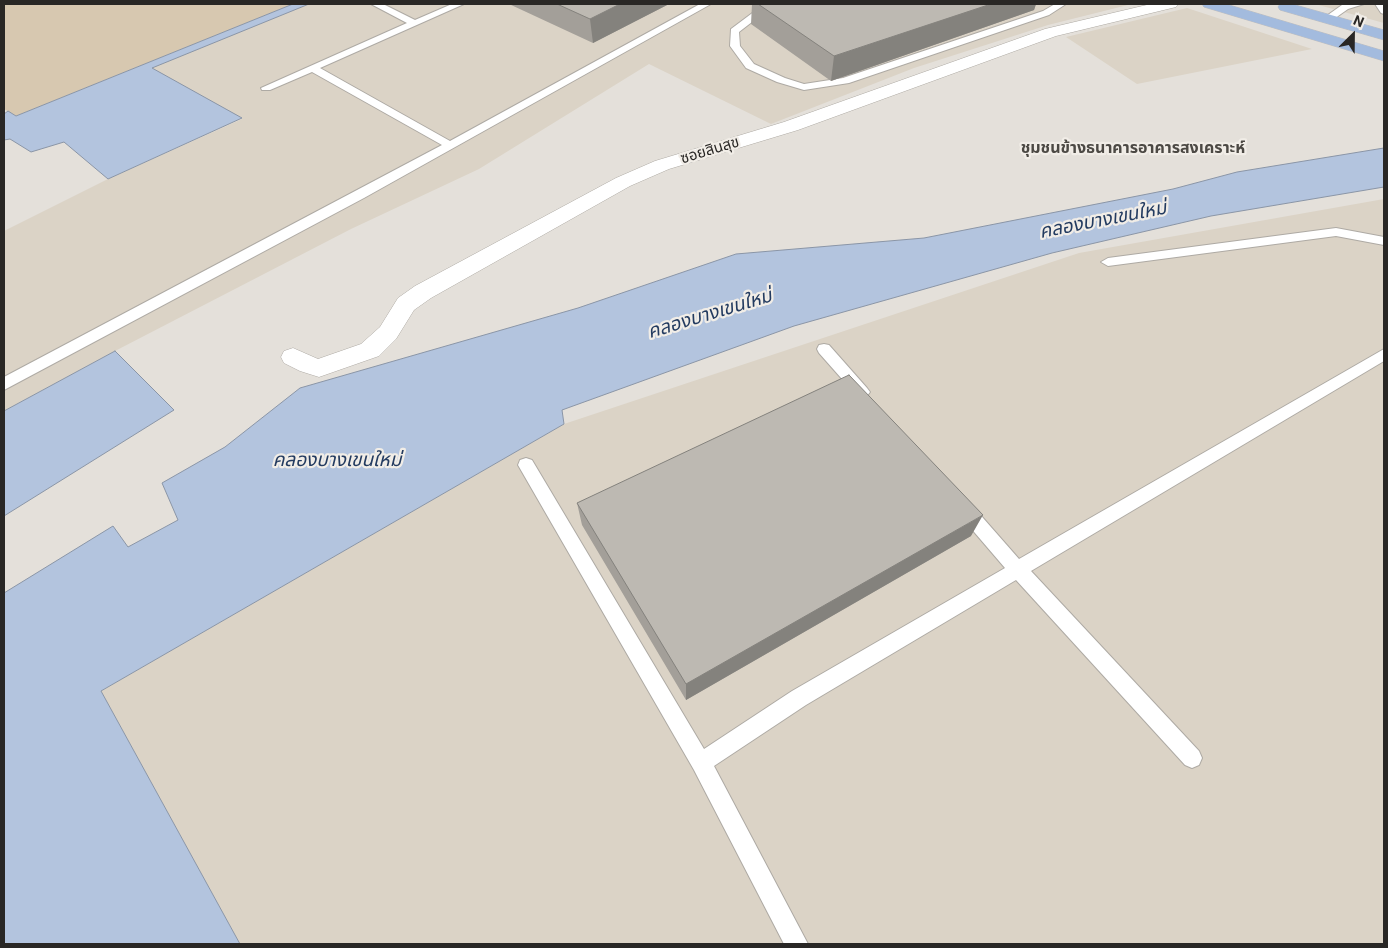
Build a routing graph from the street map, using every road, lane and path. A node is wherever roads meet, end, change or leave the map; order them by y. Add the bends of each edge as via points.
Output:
1 (376, 4) edge
2 (459, 4) edge
3 (706, 4) edge
4 (787, 4) edge
5 (1061, 4) edge
6 (1170, 4) edge
7 (1210, 4) edge
8 (1275, 4) edge
9 (1358, 4) edge
10 (1379, 4) edge
11 (1384, 11) edge
12 (1328, 19) junction
13 (414, 24) junction
14 (1384, 35) edge
15 (1384, 56) edge
16 (312, 68) junction
17 (266, 88) dead end
18 (450, 145) junction
19 (1384, 241) edge
20 (1108, 262) dead end
21 (824, 349) dead end
22 (1384, 354) edge
23 (293, 356) dead end
24 (4, 384) edge
25 (870, 401) edge
26 (526, 465) dead end
27 (953, 496) edge
28 (1018, 570) junction
29 (1192, 758) dead end
30 (701, 763) junction
31 (796, 944) edge

1 - 13 lane
2 - 13 lane
3 - 18 lane
4 - 5 lane via 758,13 734,31 735,46 750,66 804,87 845,81 1046,13
6 - 23 street, ซอยสินสุข via 1051,32 791,126 662,165 623,182 423,292 406,304 388,333 370,350 319,368
7 - 15 main road
8 - 12 main road
9 - 12 lane via 1345,7
10 - 11 lane
12 - 14 main road
13 - 16 lane
16 - 17 lane
16 - 18 lane
18 - 24 lane
19 - 20 lane via 1336,232
21 - 25 lane
22 - 28 lane
26 - 30 lane
27 - 28 lane
28 - 29 lane
28 - 30 lane via 798,698
30 - 31 lane

